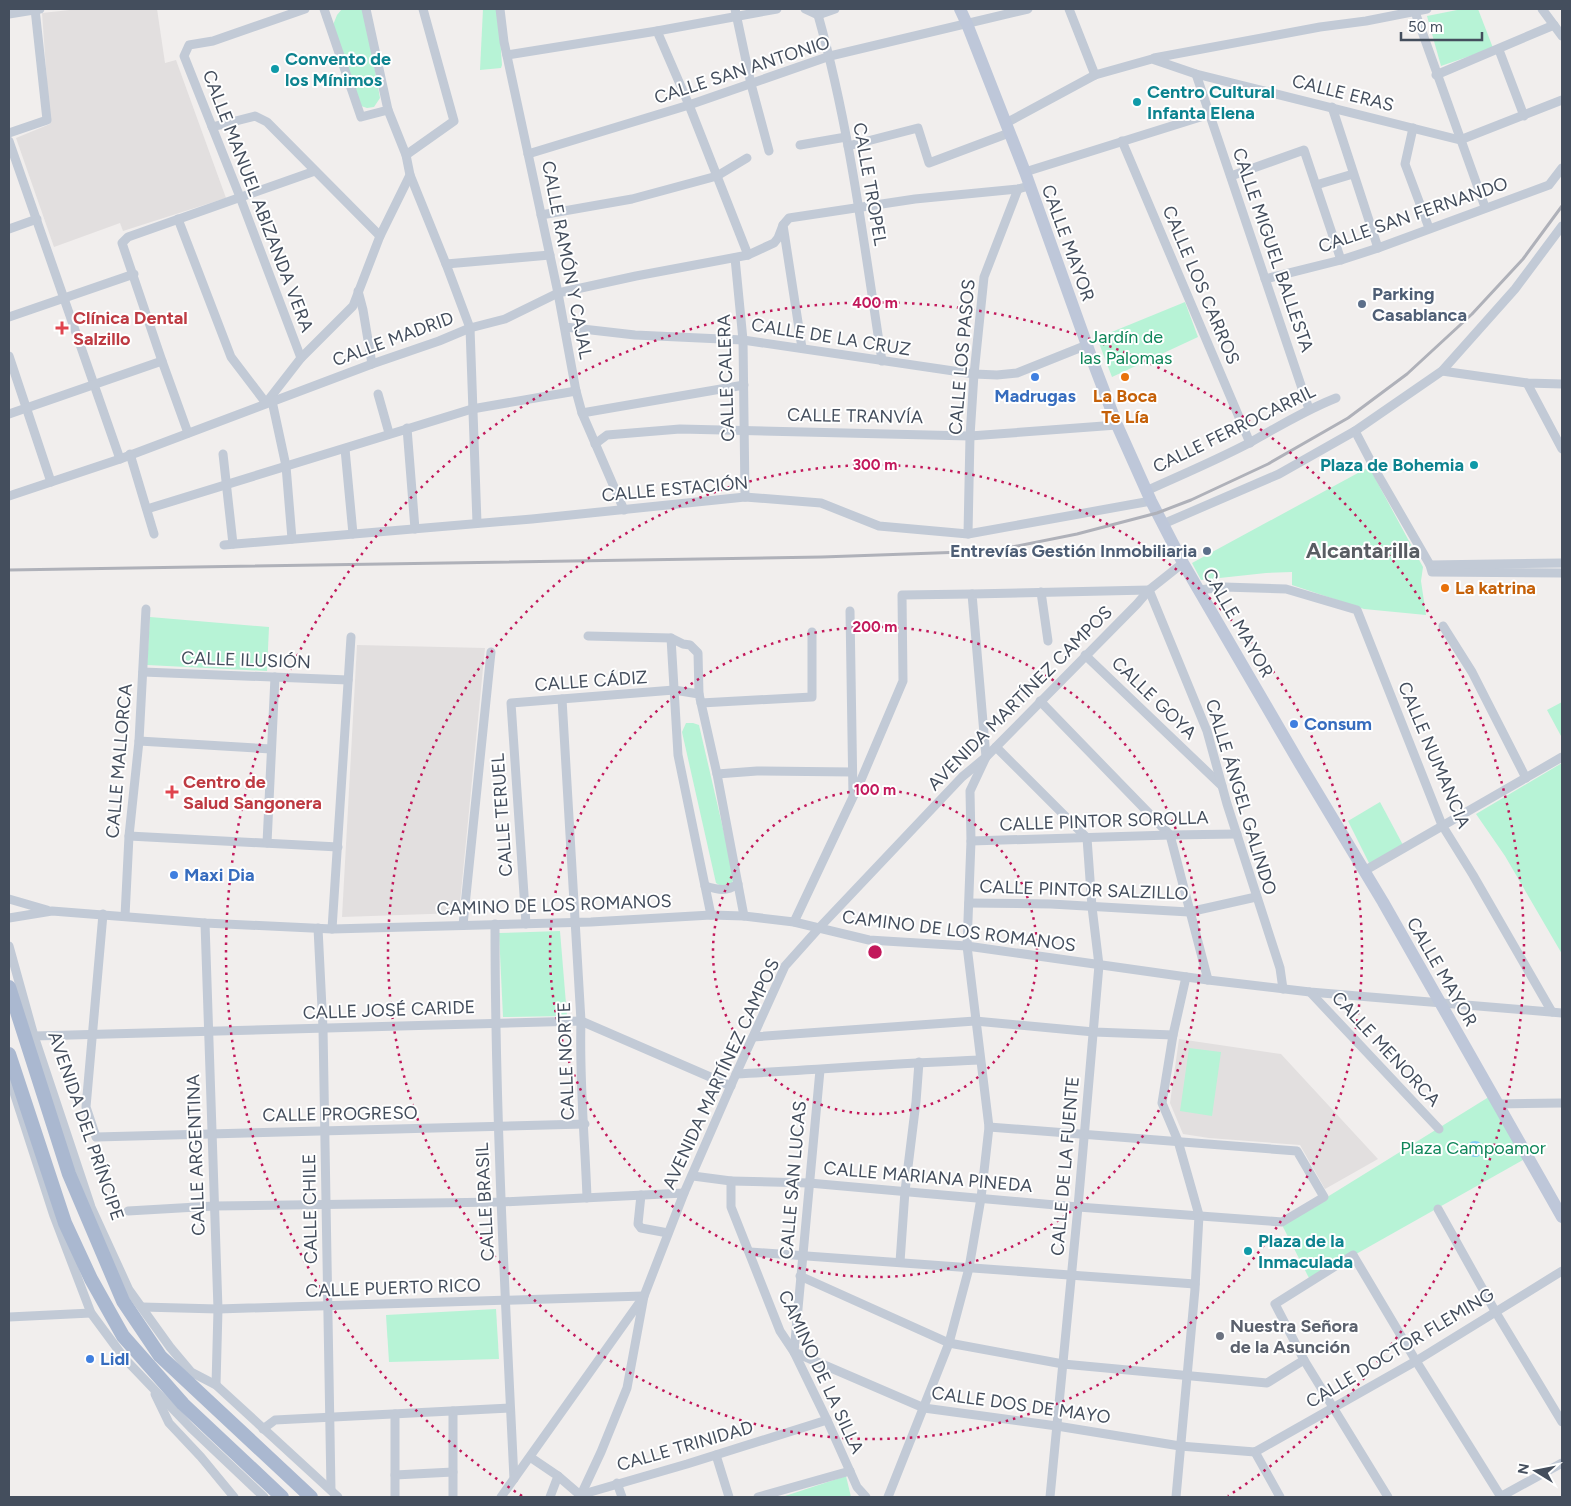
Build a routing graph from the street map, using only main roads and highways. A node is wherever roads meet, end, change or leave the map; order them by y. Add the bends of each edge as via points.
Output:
1 (960, 9) edge
2 (9, 987) edge
3 (9, 1054) edge
4 (1562, 1217) edge
5 (282, 1497) edge
6 (311, 1497) edge

1 - 4 main road, CALLE MAYOR via 1025,172 1023,188 1117,425 1149,496 1183,563
2 - 6 main road, AVENIDA DEL PRÍNCIPE via 69,1174 123,1301 160,1356
3 - 5 main road via 65,1223 123,1336 183,1404

